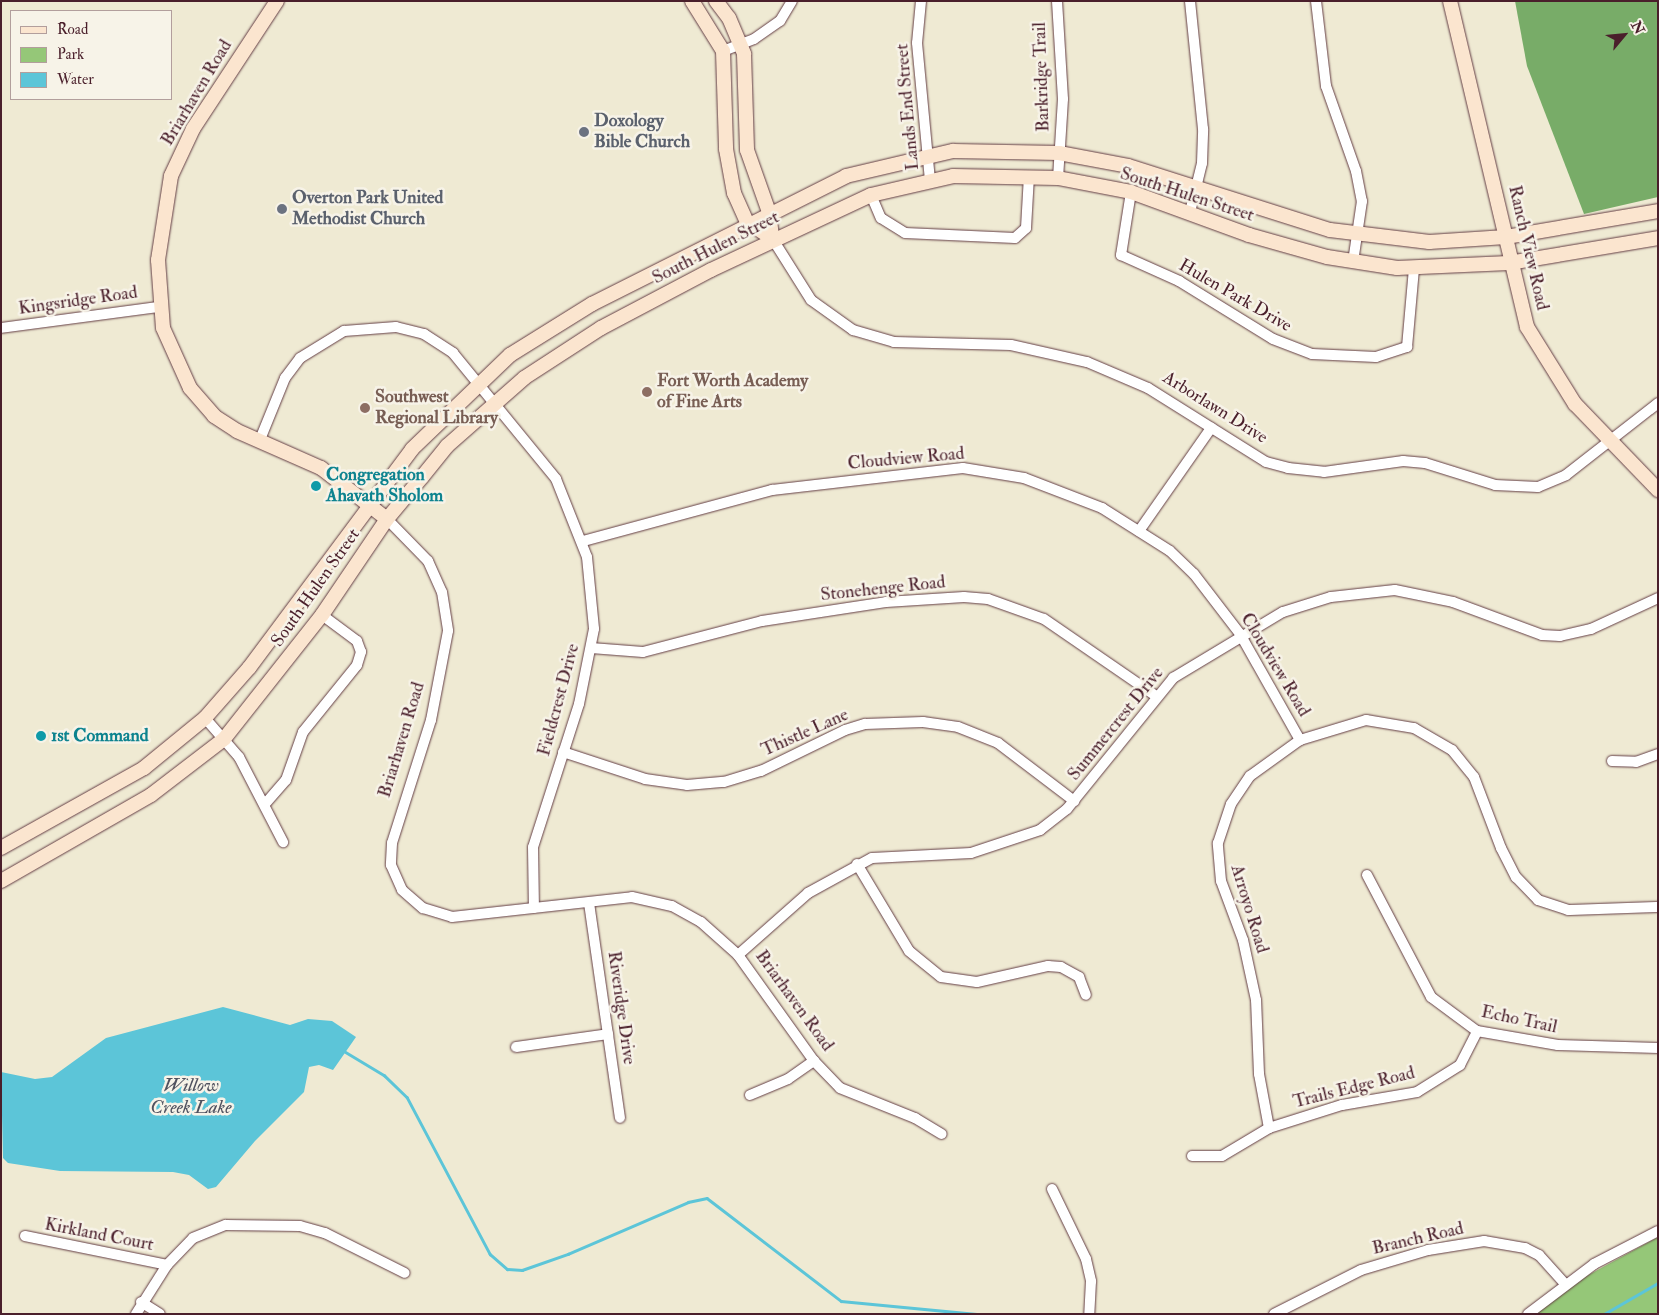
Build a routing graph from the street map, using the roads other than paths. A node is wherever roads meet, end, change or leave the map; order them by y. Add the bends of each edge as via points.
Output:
1 (277, 1) edge
2 (692, 1) edge
3 (716, 1) edge
4 (792, 1) edge
5 (921, 1) edge
6 (1057, 1) edge
7 (1190, 1) edge
8 (1316, 1) edge
9 (1450, 1) edge
10 (741, 44) junction
11 (723, 51) junction
12 (1060, 153) junction
13 (928, 155) junction
14 (1029, 176) junction
15 (1058, 178) junction
16 (930, 180) junction
17 (1198, 188) junction
18 (1131, 192) junction
19 (871, 195) junction
20 (1658, 211) edge
21 (769, 212) junction
22 (1190, 212) junction
23 (747, 222) junction
24 (1359, 237) junction
25 (1506, 237) junction
26 (772, 238) junction
27 (1658, 238) edge
28 (1353, 262) junction
29 (1509, 263) junction
30 (1414, 268) junction
31 (159, 307) junction
32 (1, 328) edge
33 (479, 381) junction
34 (495, 401) junction
35 (1658, 403) edge
36 (1212, 428) junction
37 (259, 442) junction
38 (1611, 442) junction
39 (1658, 490) edge
40 (369, 504) junction
41 (387, 519) junction
42 (1139, 532) junction
43 (583, 541) junction
44 (1658, 598) edge
45 (322, 615) junction
46 (1240, 634) junction
47 (592, 648) junction
48 (1156, 696) junction
49 (205, 718) junction
50 (224, 739) junction
51 (1300, 740) junction
52 (563, 752) junction
53 (1658, 754) edge
54 (1612, 760) dead end
55 (1074, 801) junction
56 (265, 804) junction
57 (283, 842) dead end
58 (1, 848) edge
59 (857, 864) junction
60 (1367, 875) dead end
61 (1, 881) edge
62 (589, 903) junction
63 (1658, 907) edge
64 (534, 908) junction
65 (738, 955) junction
66 (1086, 995) dead end
67 (1477, 1031) junction
68 (608, 1034) junction
69 (516, 1047) dead end
70 (1658, 1048) edge
71 (814, 1061) junction
72 (750, 1094) dead end
73 (620, 1118) dead end
74 (1269, 1128) junction
75 (942, 1134) dead end
76 (1192, 1156) dead end
77 (1052, 1189) dead end
78 (1658, 1231) edge
79 (25, 1236) dead end
80 (167, 1265) junction
81 (405, 1274) dead end
82 (1566, 1284) junction
83 (142, 1302) junction
84 (1089, 1310) edge
85 (1276, 1313) edge
86 (136, 1314) edge
87 (160, 1314) edge
88 (1528, 1314) edge

1 - 31 main road, Briarhaven Road via 193,129 172,176 158,260
2 - 11 main road
3 - 10 main road, Arborlawn Drive
4 - 10 street via 780,21
5 - 13 street, Lands End Street via 917,44
6 - 12 street, Barkridge Trail via 1063,99
7 - 17 street via 1203,129
8 - 24 street via 1326,86 1356,171 1362,201
9 - 25 main road, Ranch View Road
10 - 11 street
10 - 21 main road, Arborlawn Drive via 748,82 748,150
11 - 23 main road via 728,175
12 - 13 main road, South Hulen Street via 993,148
12 - 15 street, Barkridge Trail
12 - 17 main road, South Hulen Street via 1128,166
13 - 16 street, Lands End Street
13 - 21 main road, South Hulen Street via 846,176
14 - 15 main road, South Hulen Street
14 - 16 main road, South Hulen Street
14 - 19 street via 1026,228 1015,238 905,233 881,218
15 - 18 main road, South Hulen Street
16 - 19 main road, South Hulen Street
17 - 22 street
17 - 24 main road, South Hulen Street
18 - 22 main road, South Hulen Street
18 - 30 street, Hulen Park Drive via 1121,255 1178,280 1273,340 1312,354 1376,357 1407,347
19 - 26 main road, South Hulen Street
20 - 25 main road, South Hulen Street
21 - 23 main road, South Hulen Street
21 - 26 main road, Arborlawn Drive
22 - 28 main road, South Hulen Street via 1250,235
23 - 26 main road, Arborlawn Drive
23 - 33 main road, South Hulen Street via 568,317
24 - 25 main road, South Hulen Street via 1429,242
24 - 28 street
25 - 29 main road, Ranch View Road
26 - 34 main road, South Hulen Street via 590,335
26 - 36 street, Arborlawn Drive via 811,300 853,330 894,342 999,343 1072,358 1130,379
27 - 29 main road, South Hulen Street
28 - 30 main road, South Hulen Street
29 - 30 main road, South Hulen Street
29 - 38 main road, Ranch View Road via 1520,308 1537,347 1575,404
31 - 32 street, Kingsridge Road
31 - 37 main road, Briarhaven Road via 169,349 190,388 214,416
33 - 34 street, Fieldcrest Drive
33 - 37 street, Fieldcrest Drive via 448,350 414,331 384,326 344,332 311,349 291,368
33 - 40 main road, South Hulen Street via 412,448
34 - 41 main road, South Hulen Street via 447,446
34 - 43 street, Fieldcrest Drive via 556,479
35 - 38 street, Arborlawn Drive
36 - 38 street, Arborlawn Drive via 1266,462 1288,468 1324,472 1403,461 1520,489 1566,475
36 - 42 street
37 - 40 main road, Briarhaven Road via 321,468
38 - 39 main road, Ranch View Road
40 - 41 main road, Briarhaven Road
40 - 49 main road, South Hulen Street via 249,668
41 - 45 main road, South Hulen Street
41 - 64 street, Briarhaven Road via 428,561 442,592 448,631 431,720 397,817 392,843 394,877 413,902 436,914
42 - 43 street, Cloudview Road via 1102,508 1049,485 963,468 772,490
42 - 46 street, Cloudview Road via 1194,574
43 - 47 street, Fieldcrest Drive via 593,591
44 - 46 street, Summercrest Drive via 1591,629 1560,636 1517,627 1453,602 1375,590 1307,603
45 - 50 main road, South Hulen Street
45 - 56 street via 357,640 361,652 357,665 302,732 286,780
46 - 48 street, Summercrest Drive via 1172,678
46 - 51 street, Cloudview Road
47 - 48 street, Stonehenge Road via 643,652 762,620 886,602 964,597 988,600 1044,619
47 - 52 street, Fieldcrest Drive
48 - 55 street, Summercrest Drive via 1119,749
49 - 50 street
49 - 58 main road, South Hulen Street via 144,768
50 - 56 street
50 - 61 main road, South Hulen Street via 151,795
51 - 63 street, Arroyo Road via 1366,720 1414,728 1452,750 1474,777 1505,856 1516,877 1538,900 1568,910
51 - 74 street, Arroyo Road via 1250,776 1231,804 1218,843 1221,881 1254,985 1259,1074
52 - 55 street, Thistle Lane via 645,779 687,785 724,782 761,771 845,730 865,724 923,722 958,727 998,743
52 - 64 street, Fieldcrest Drive via 533,847
53 - 54 street via 1636,762
55 - 59 street, Summercrest Drive via 1040,830 1000,845 943,855 892,854
56 - 57 street
59 - 65 street, Summercrest Drive via 808,893
59 - 66 street via 909,952 940,977 978,982 1048,966 1061,967 1079,977
60 - 67 street, Echo Trail via 1431,996
62 - 64 street, Briarhaven Road
62 - 65 street, Briarhaven Road via 654,900 701,922
62 - 68 street, Riveridge Drive
65 - 71 street, Briarhaven Road
67 - 70 street, Echo Trail via 1558,1045
67 - 74 street, Trails Edge Road via 1460,1064 1417,1092 1342,1106
68 - 69 street
68 - 73 street, Riveridge Drive
71 - 72 street via 788,1079
71 - 75 street, Briarhaven Road via 840,1088 915,1118
74 - 76 street, Trails Edge Road via 1222,1156
77 - 84 street via 1086,1259
78 - 82 street
79 - 80 street, Kirkland Court
80 - 81 street via 208,1228 246,1224 300,1226 325,1233
80 - 83 street
82 - 85 street, Branch Road via 1532,1251 1484,1242 1428,1250 1362,1270
82 - 88 street
83 - 86 street
83 - 87 street

